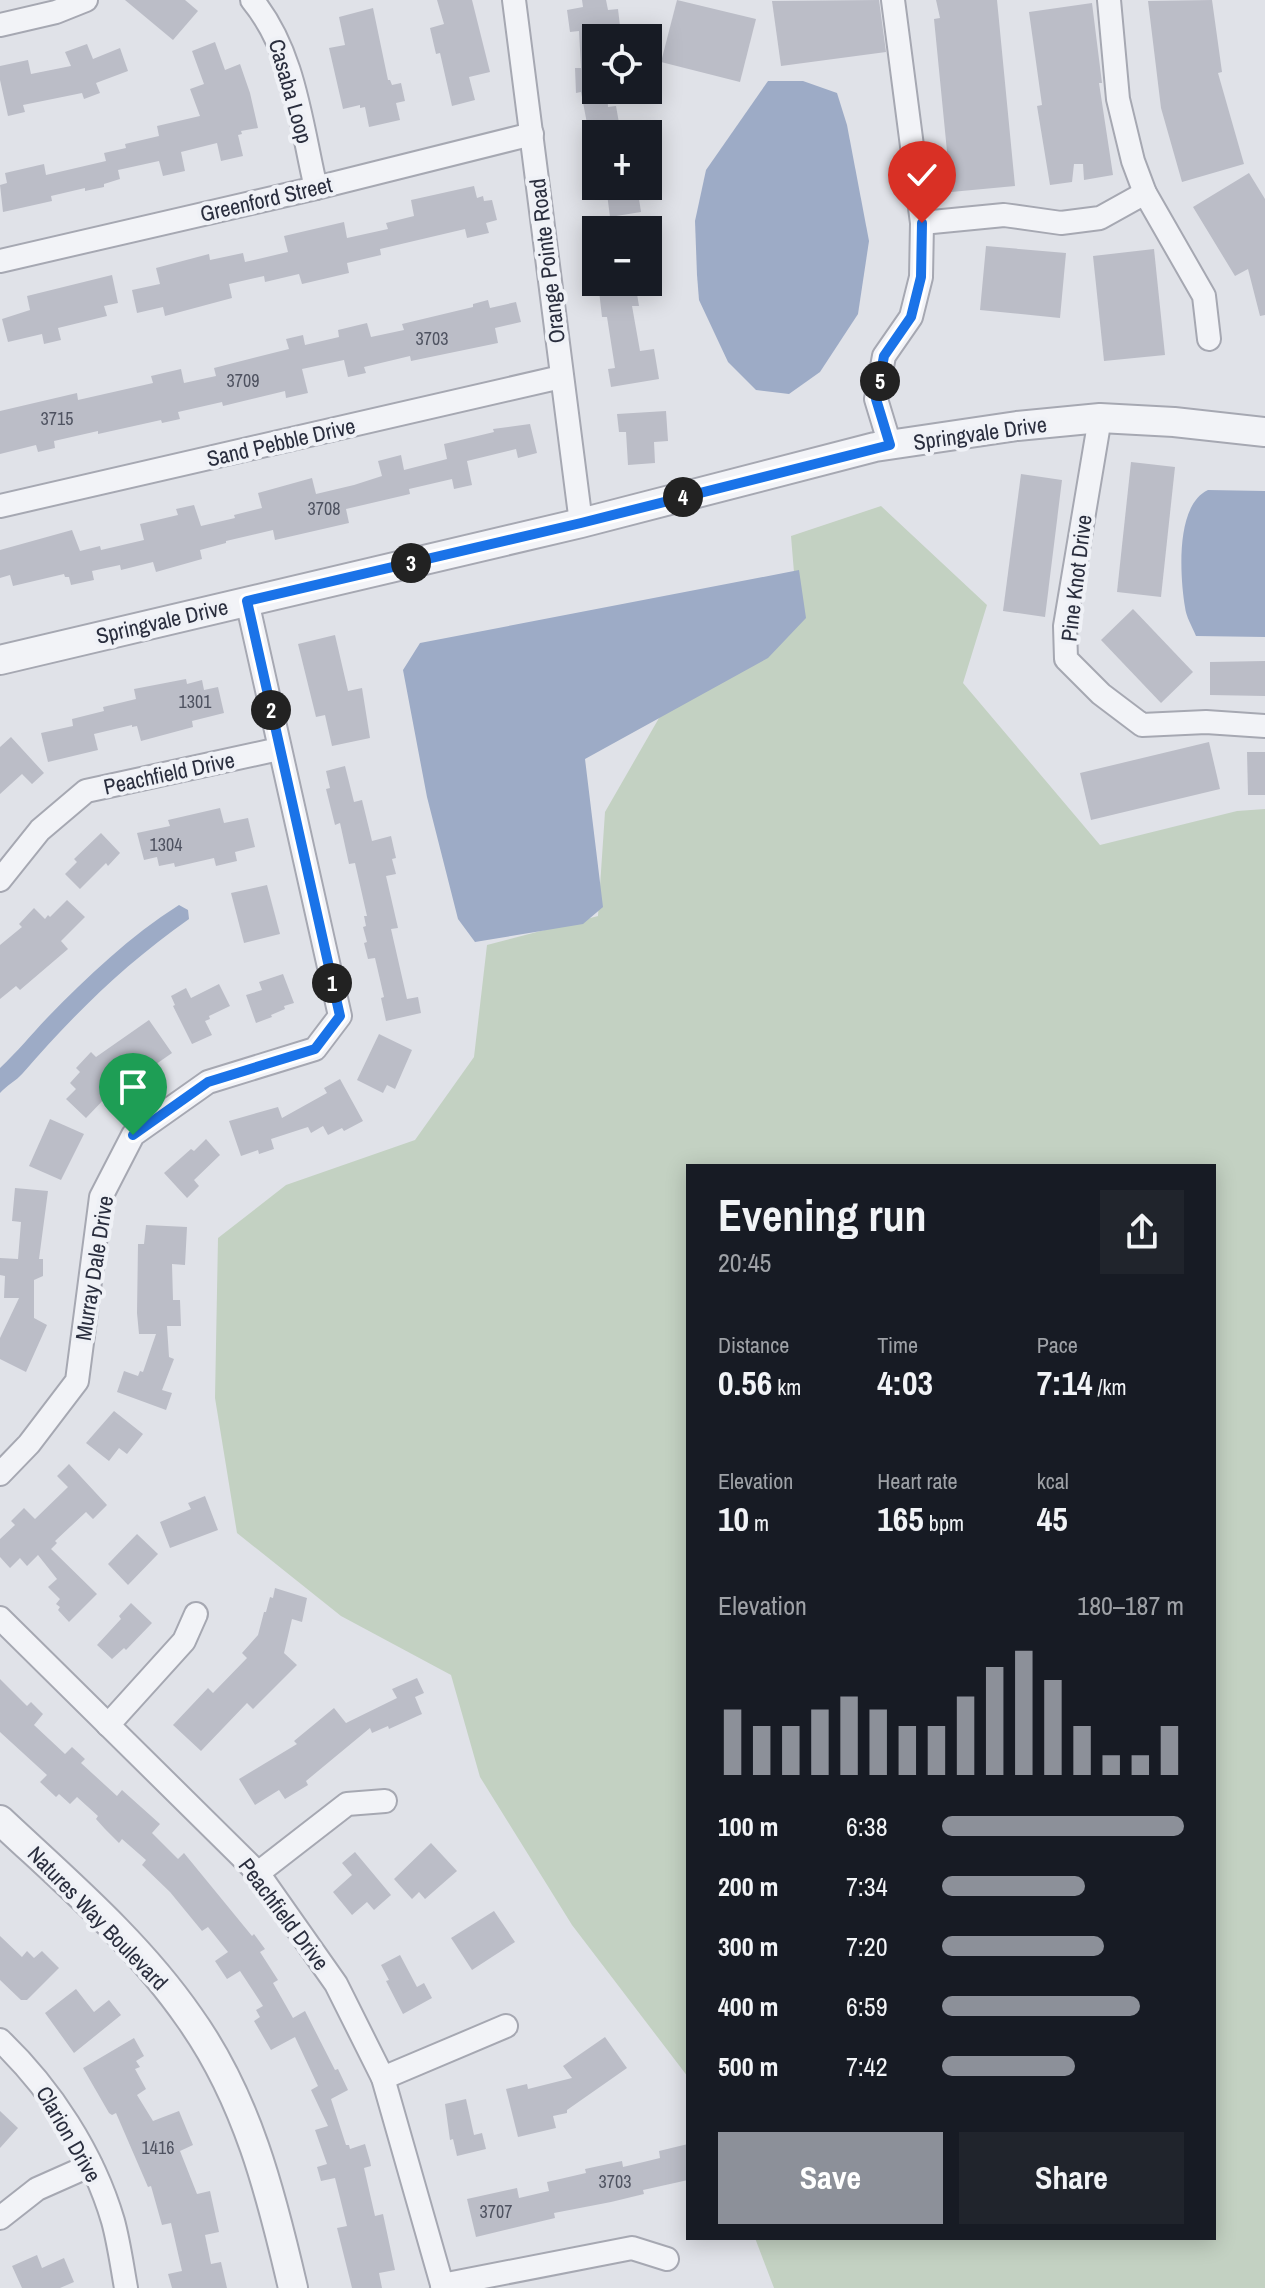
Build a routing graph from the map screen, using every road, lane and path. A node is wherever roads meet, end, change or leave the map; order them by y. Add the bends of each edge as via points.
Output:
1 (86, 0) edge
2 (252, 0) edge
3 (514, 0) edge
4 (893, 0) edge
5 (1109, 0) edge
6 (0, 25) edge
7 (532, 134) junction
8 (316, 188) junction
9 (1145, 193) junction
10 (922, 223) junction
11 (0, 261) edge
12 (1209, 339) dead end
13 (561, 377) junction
14 (1100, 418) junction
15 (1265, 432) edge
16 (890, 445) junction
17 (0, 506) edge
18 (581, 523) junction
19 (247, 601) junction
20 (0, 660) edge
21 (1265, 726) edge
22 (279, 749) junction
23 (0, 880) edge
24 (0, 1474) edge
25 (196, 1614) dead end
26 (0, 1618) edge
27 (108, 1725) junction
28 (385, 1801) dead end
29 (0, 1820) edge
30 (258, 1873) junction
31 (506, 2026) dead end
32 (0, 2040) edge
33 (383, 2078) junction
34 (91, 2165) junction
35 (0, 2218) edge
36 (667, 2259) dead end
37 (443, 2287) edge
38 (126, 2288) edge
39 (293, 2288) edge

1 - 6 street
2 - 8 street, Casaba Loop via 276,33 286,58
3 - 7 street, Orange Pointe Road
4 - 10 street
5 - 9 street via 1118,99
7 - 8 street, Greenford Street
7 - 13 street, Orange Pointe Road
8 - 11 street, Greenford Street
9 - 10 street via 1100,218 1061,223 1004,215
9 - 12 street via 1204,296
10 - 16 street via 921,277 911,317 884,356 876,399
13 - 17 street, Sand Pebble Drive
13 - 18 street, Orange Pointe Road
14 - 15 street, Springvale Drive
14 - 16 street, Springvale Drive
14 - 21 street, Pine Knot Drive via 1065,626 1066,659 1142,725
16 - 18 street, Springvale Drive
18 - 19 street, Springvale Drive
19 - 20 street, Springvale Drive
19 - 22 street, Murray Dale Drive
22 - 23 street, Peachfield Drive via 86,791 40,830
22 - 24 street, Murray Dale Drive via 340,1016 315,1049 208,1082 133,1135 101,1197 77,1381
25 - 27 street via 184,1641
26 - 27 street, Peachfield Drive
27 - 30 street, Peachfield Drive
28 - 30 street via 347,1804
29 - 39 street, Natures Way Boulevard via 142,1958 197,2029 255,2146
30 - 33 street, Peachfield Drive via 336,1984
31 - 33 street
32 - 34 street, Clarion Drive via 39,2082
33 - 37 street, Peachfield Drive
34 - 35 street via 37,2189
34 - 38 street, Clarion Drive via 113,2221
36 - 37 street via 632,2248

